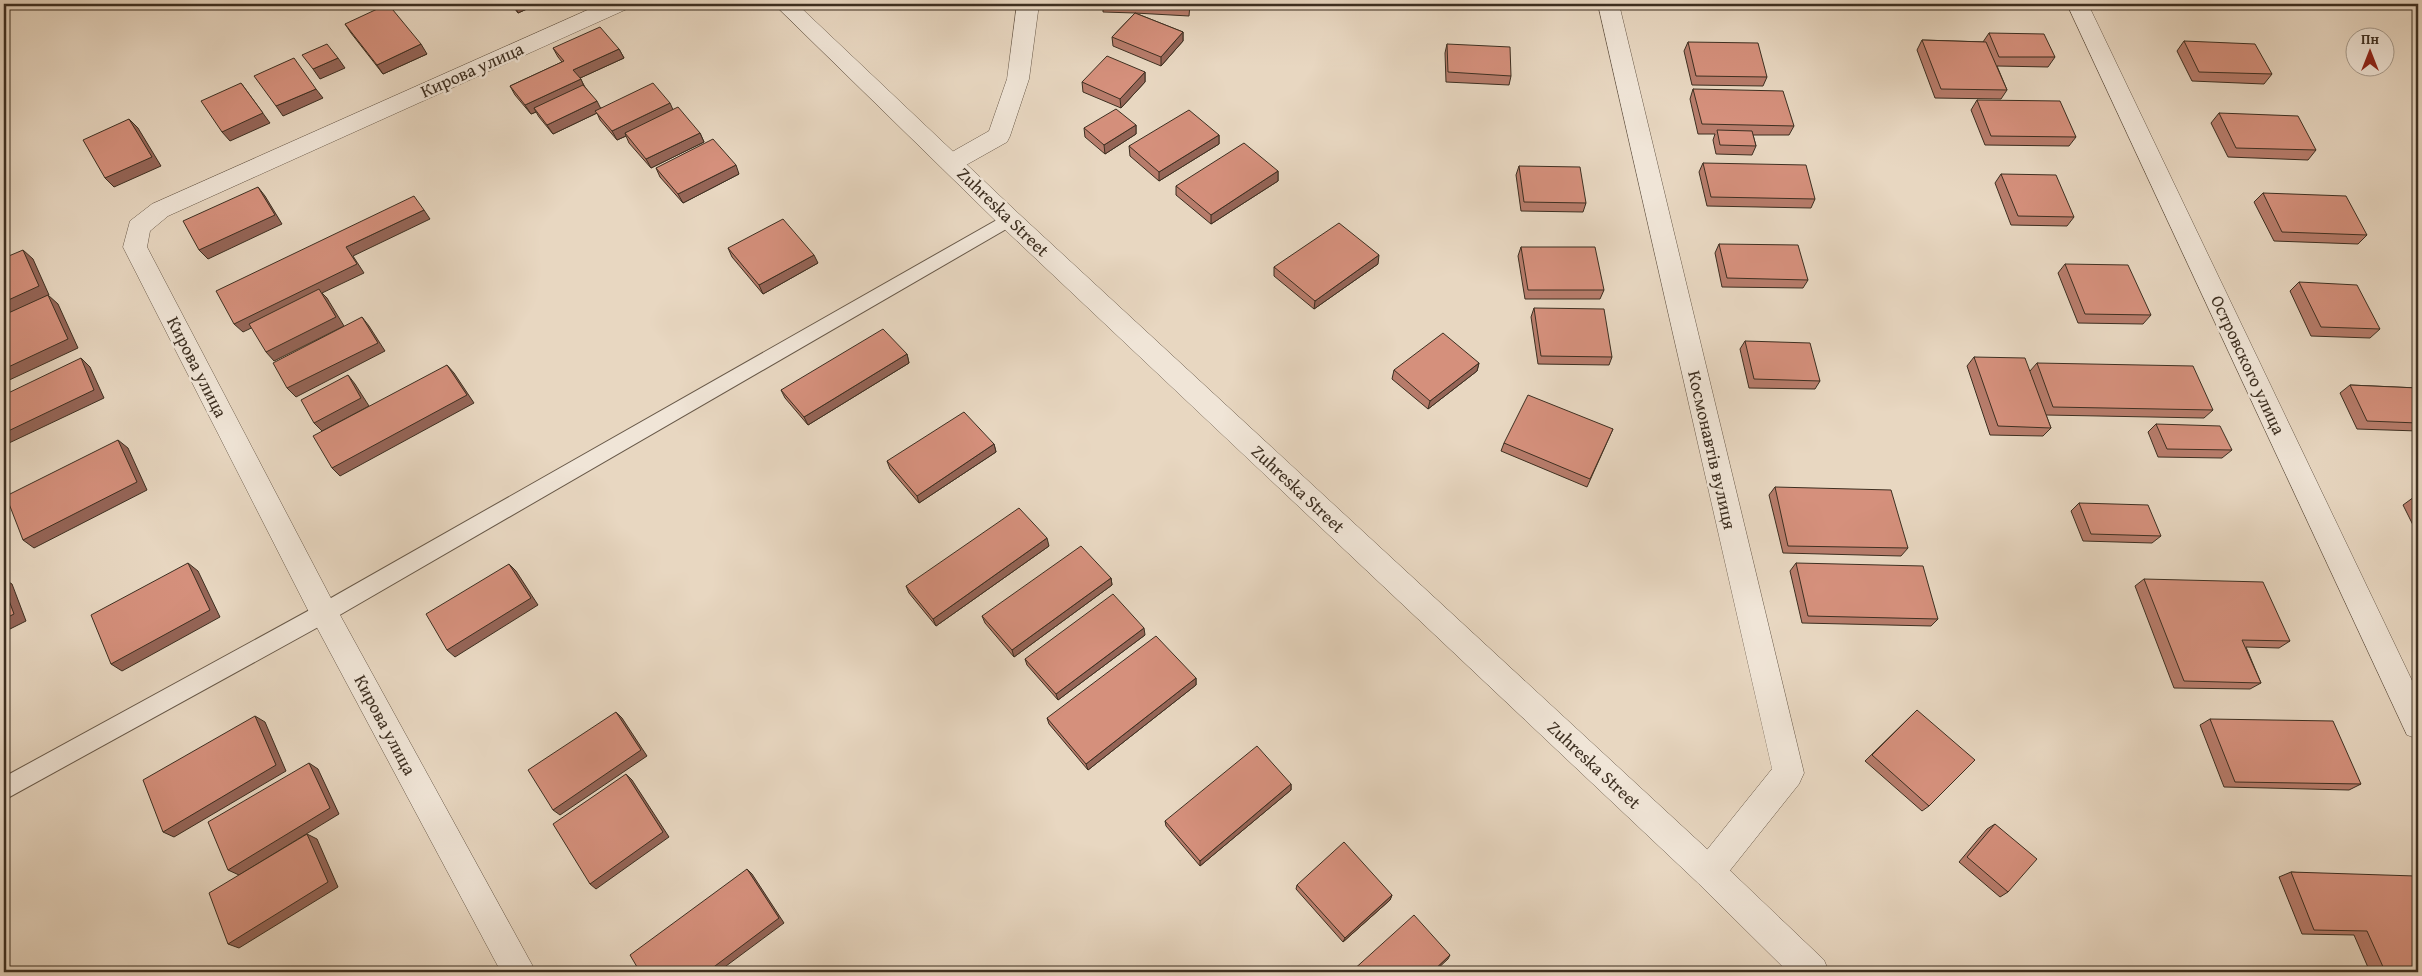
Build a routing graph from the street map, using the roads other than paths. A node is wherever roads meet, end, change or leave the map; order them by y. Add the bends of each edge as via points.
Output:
1 (619, 4) edge
2 (785, 4) edge
3 (1028, 4) edge
4 (1608, 4) edge
5 (2077, 4) edge
6 (951, 163) junction
7 (1010, 219) junction
8 (324, 612) junction
9 (2418, 725) edge
10 (4, 789) edge
11 (1709, 872) junction
12 (519, 972) edge
13 (1812, 972) edge

1 - 8 street, Кирова улица via 160,210 139,227 135,247
2 - 6 street, Zuhreska Street
3 - 6 street via 1018,79 999,136
4 - 11 street, Космонавтів вулиця via 1788,773
5 - 9 street, Островского улица
6 - 7 street, Zuhreska Street
7 - 8 lane
7 - 11 street, Zuhreska Street
8 - 10 lane
8 - 12 street, Кирова улица
11 - 13 street, Zuhreska Street

